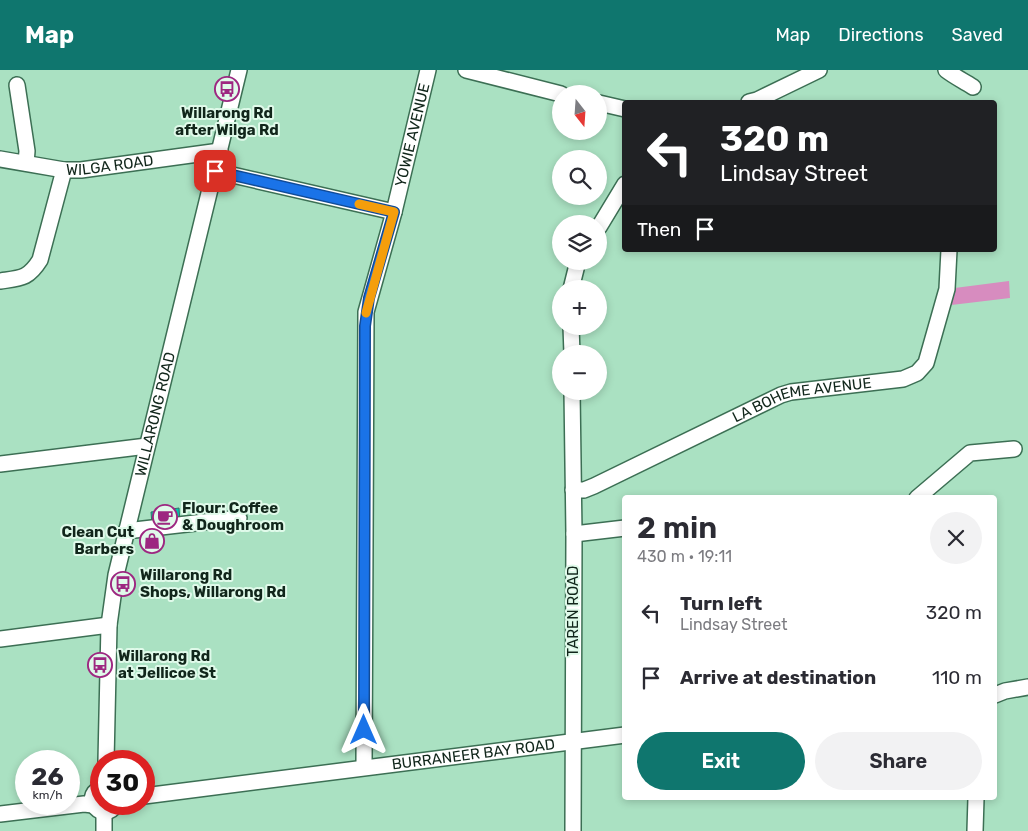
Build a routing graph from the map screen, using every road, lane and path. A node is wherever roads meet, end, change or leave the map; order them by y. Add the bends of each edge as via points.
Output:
1 (239, 70) edge
2 (428, 70) edge
3 (466, 70) edge
4 (819, 70) edge
5 (946, 70) edge
6 (17, 86) dead end
7 (973, 87) dead end
8 (552, 92) edge
9 (757, 100) edge
10 (608, 105) edge
11 (622, 108) edge
12 (220, 151) junction
13 (0, 159) edge
14 (26, 163) junction
15 (64, 170) junction
16 (215, 171) junction
17 (622, 189) edge
18 (394, 212) junction
19 (606, 215) edge
20 (949, 252) edge
21 (0, 281) edge
22 (572, 400) edge
23 (147, 446) junction
24 (1014, 449) dead end
25 (0, 464) edge
26 (573, 490) junction
27 (921, 495) edge
28 (239, 518) dead end
29 (622, 528) edge
30 (126, 531) junction
31 (574, 534) junction
32 (109, 626) junction
33 (0, 639) edge
34 (1028, 687) edge
35 (997, 694) edge
36 (622, 735) edge
37 (573, 741) junction
38 (106, 750) edge
39 (364, 767) junction
40 (155, 795) edge
41 (976, 800) edge
42 (90, 805) edge
43 (0, 814) edge
44 (105, 815) edge
45 (104, 831) edge
46 (573, 831) edge
47 (974, 831) edge

1 - 12 street, WILLARONG ROAD
2 - 18 street, YOWIE AVENUE
3 - 8 street
4 - 9 street
5 - 7 street
6 - 14 street
10 - 11 street
12 - 15 street, WILGA ROAD
12 - 16 street, WILLARONG ROAD
13 - 14 street, WILGA ROAD
14 - 15 street, WILGA ROAD
15 - 21 street via 40,260 32,272
16 - 18 street
16 - 23 street, WILLARONG ROAD
17 - 19 street
18 - 39 street, YOWIE AVENUE via 369,298 365,326
20 - 26 street, LA BOHEME AVENUE via 943,306 926,363 917,372 903,379 781,395 589,488
22 - 26 street, TAREN ROAD
23 - 25 street
23 - 30 street, WILLARONG ROAD
24 - 27 street via 970,453
26 - 31 street, TAREN ROAD
28 - 30 street
29 - 31 street
30 - 32 street, WILLARONG ROAD
31 - 37 street, TAREN ROAD
32 - 33 street
32 - 38 street, WILLARONG ROAD
34 - 35 street
36 - 37 street, BURRANEER BAY ROAD
37 - 39 street, BURRANEER BAY ROAD
37 - 46 street, TAREN ROAD
39 - 40 street, BURRANEER BAY ROAD
41 - 47 street
42 - 43 street
44 - 45 street

